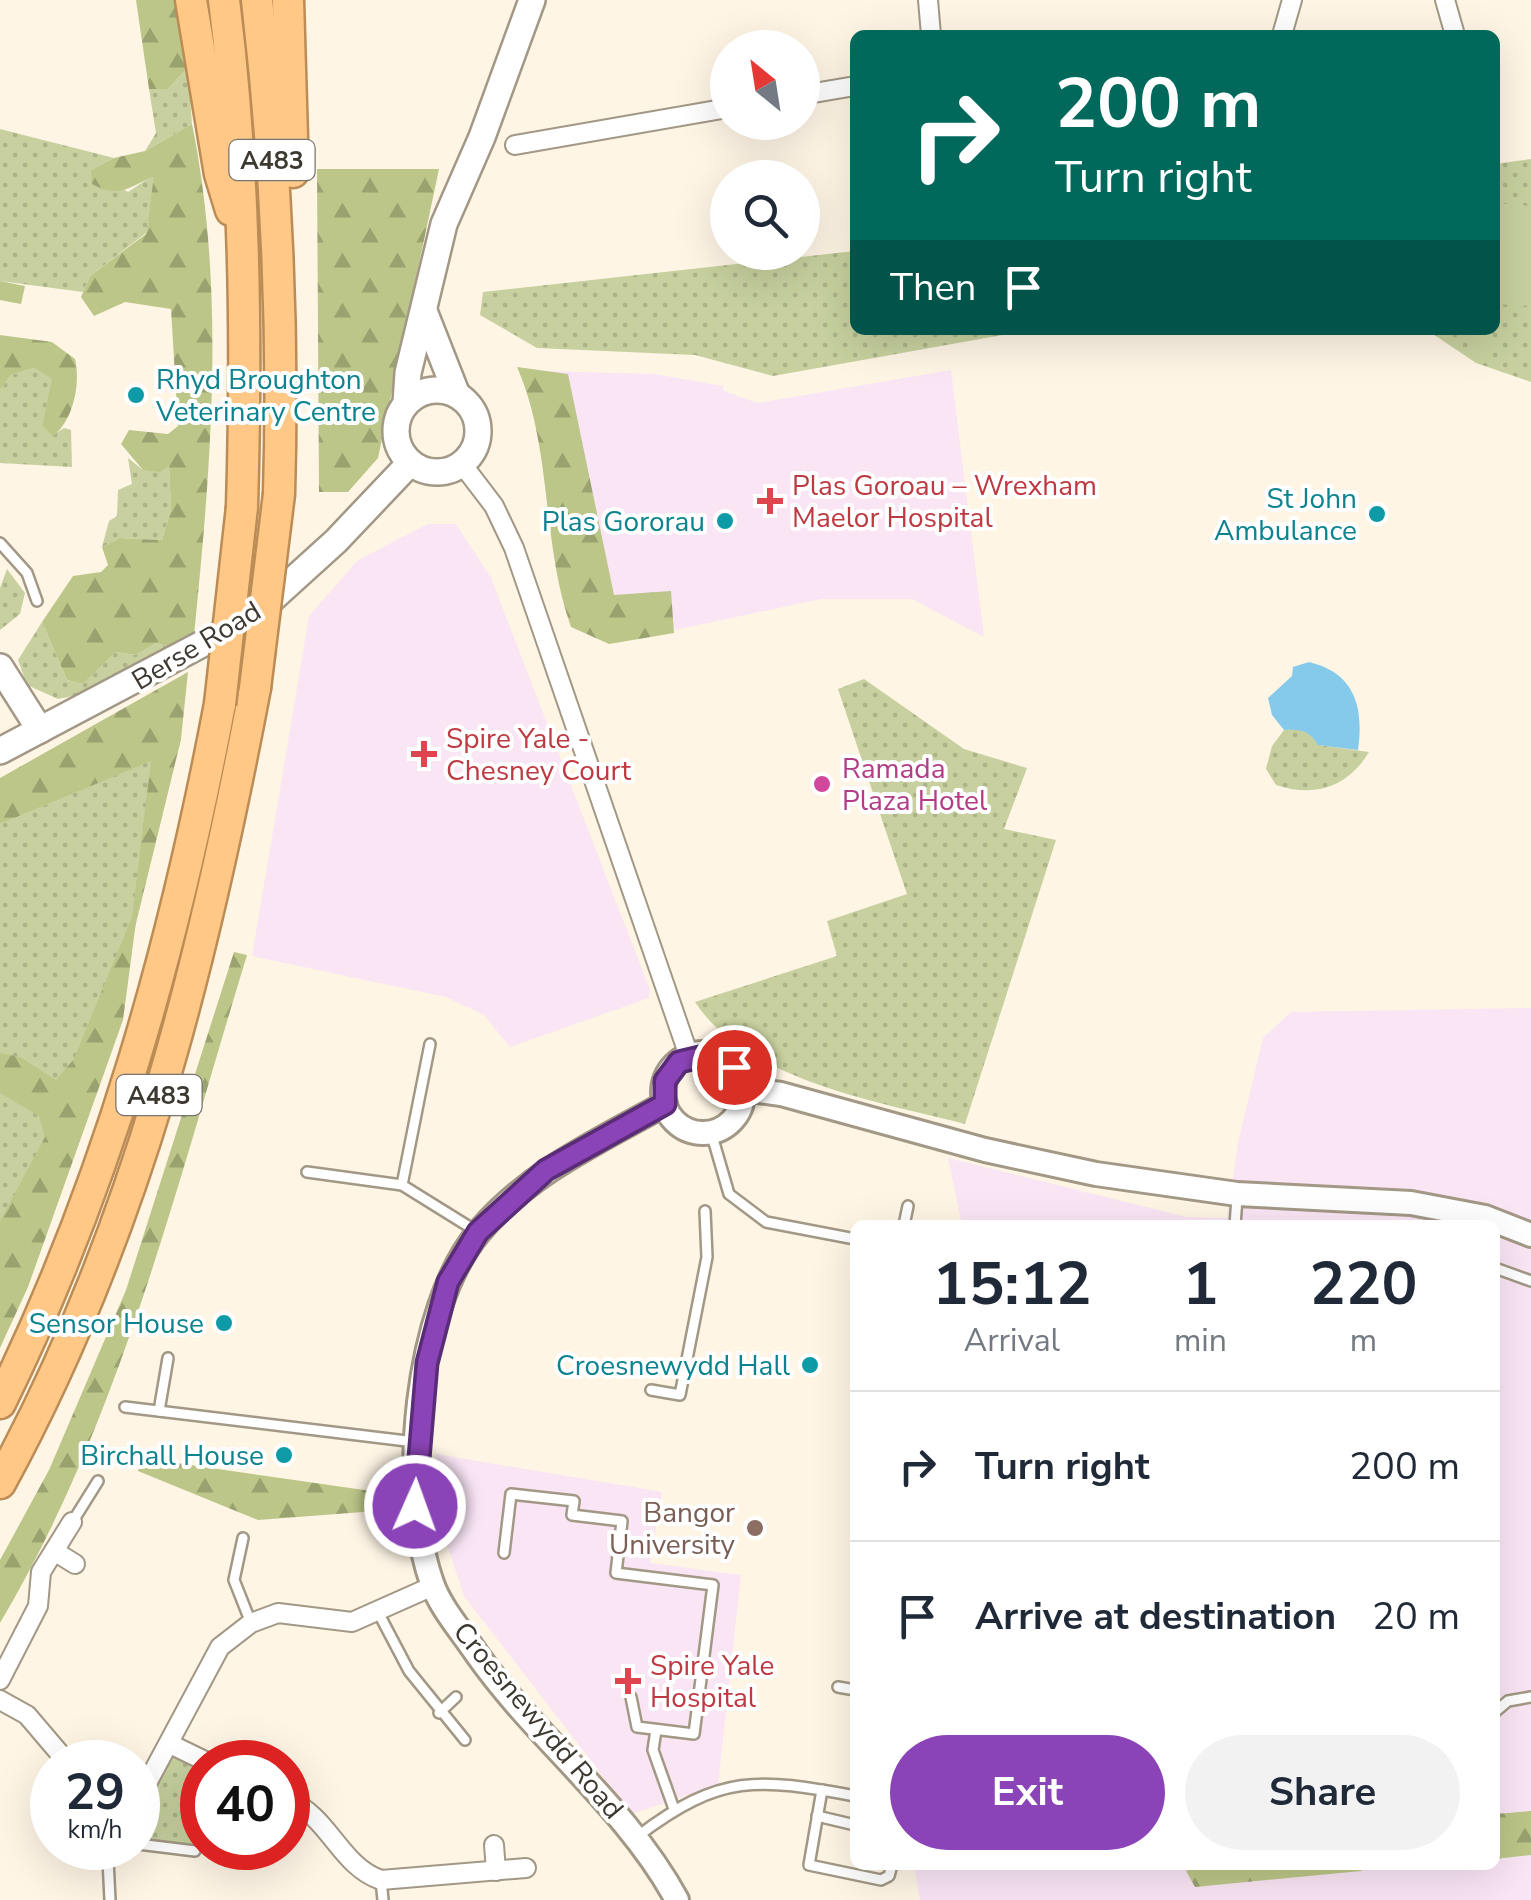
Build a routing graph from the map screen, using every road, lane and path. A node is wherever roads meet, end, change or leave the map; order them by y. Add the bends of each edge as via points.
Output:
1 (190, 0) edge
2 (224, 0) edge
3 (257, 0) edge
4 (288, 0) edge
5 (532, 0) edge
6 (928, 0) edge
7 (1292, 0) edge
8 (1445, 0) edge
9 (931, 30) edge
10 (1283, 30) edge
11 (1454, 30) edge
12 (850, 87) edge
13 (820, 92) edge
14 (710, 111) edge
15 (515, 145) dead end
16 (246, 261) junction
17 (424, 312) junction
18 (280, 321) junction
19 (457, 395) junction
20 (406, 403) junction
21 (410, 463) junction
22 (462, 464) junction
23 (0, 542) edge
24 (12, 559) junction
25 (0, 562) edge
26 (37, 601) dead end
27 (0, 667) edge
28 (40, 730) junction
29 (0, 752) edge
30 (430, 1044) dead end
31 (689, 1056) junction
32 (743, 1089) junction
33 (665, 1104) junction
34 (711, 1132) junction
35 (308, 1172) dead end
36 (402, 1186) junction
37 (1237, 1194) junction
38 (908, 1206) dead end
39 (705, 1211) dead end
40 (905, 1220) edge
41 (1236, 1220) edge
42 (1493, 1220) edge
43 (1500, 1223) edge
44 (478, 1232) junction
45 (1531, 1235) edge
46 (850, 1238) edge
47 (1500, 1270) edge
48 (1531, 1281) edge
49 (168, 1358) dead end
50 (651, 1390) dead end
51 (0, 1403) edge
52 (125, 1407) dead end
53 (159, 1411) junction
54 (418, 1442) junction
55 (98, 1481) dead end
56 (0, 1483) edge
57 (72, 1522) joint
58 (243, 1538) dead end
59 (54, 1552) junction
60 (504, 1553) dead end
61 (75, 1564) dead end
62 (433, 1586) junction
63 (379, 1614) junction
64 (252, 1622) junction
65 (0, 1680) edge
66 (838, 1687) dead end
67 (850, 1689) edge
68 (456, 1697) dead end
69 (630, 1697) dead end
70 (1531, 1697) edge
71 (0, 1700) edge
72 (1500, 1708) edge
73 (439, 1713) junction
74 (656, 1730) junction
75 (48, 1740) edge
76 (465, 1740) dead end
77 (170, 1744) junction
78 (180, 1749) edge
79 (160, 1762) edge
80 (822, 1790) junction
81 (850, 1795) edge
82 (674, 1809) junction
83 (310, 1812) edge
84 (817, 1816) junction
85 (850, 1824) edge
86 (636, 1837) junction
87 (494, 1845) dead end
88 (526, 1868) dead end
89 (109, 1870) edge
90 (891, 1870) edge
91 (496, 1871) junction
92 (381, 1880) junction
93 (110, 1900) edge
94 (383, 1900) edge
95 (677, 1900) edge

1 - 16 highway, A483 via 220,174
2 - 16 highway, A483
3 - 18 highway, A483 via 270,110
4 - 18 highway, A483 via 293,170
5 - 17 main road via 444,224
6 - 9 street
7 - 10 street
8 - 11 street
12 - 13 street
14 - 15 street
16 - 51 highway, A483, bridge via 242,506 220,704 180,900 100,1174
17 - 19 main road
17 - 20 main road
18 - 56 highway, A483, bridge via 279,494 256,688 198,967 97,1277
19 - 20 main road via 430,390
19 - 22 main road via 478,428
20 - 21 main road via 396,440
21 - 22 main road via 436,473
21 - 28 main road, Berse Road via 250,618
22 - 31 street via 494,506 514,548
23 - 24 lane
24 - 25 lane
24 - 26 lane
27 - 28 main road
28 - 29 main road, Berse Road
30 - 36 lane
31 - 32 street via 724,1059
31 - 33 street via 665,1081
32 - 34 street via 738,1112
32 - 37 street via 1096,1174
33 - 34 street via 688,1130
33 - 44 street, Croesnewydd Road via 546,1170
34 - 46 lane via 729,1194 766,1222
35 - 36 lane
36 - 44 lane
37 - 41 lane
37 - 42 street via 1412,1203
38 - 40 lane
39 - 50 lane via 707,1257 680,1395
43 - 45 street
44 - 54 street, Croesnewydd Road via 448,1282 427,1363
47 - 48 lane
49 - 53 lane
52 - 53 lane
53 - 54 lane
54 - 62 street, Croesnewydd Road via 415,1506
55 - 57 lane
57 - 59 street
58 - 64 lane via 234,1580
59 - 61 street
59 - 65 street via 40,1572 38,1606
60 - 74 lane via 511,1494 574,1501 572,1515 622,1521 616,1573 713,1585 694,1734
62 - 63 street
62 - 86 street, Croesnewydd Road via 478,1656
63 - 64 street via 352,1622 278,1613
63 - 73 lane
64 - 77 street via 220,1647
66 - 67 lane
68 - 73 lane
69 - 74 lane via 637,1727
70 - 72 lane
71 - 75 street via 27,1715
73 - 76 lane
74 - 82 lane via 653,1750
77 - 78 street
77 - 79 street
80 - 81 lane
80 - 82 lane via 742,1783
80 - 84 lane
82 - 86 lane
83 - 92 street via 364,1874
84 - 85 lane
84 - 90 lane via 812,1868 881,1880
86 - 95 street, Croesnewydd Road
87 - 91 street
88 - 91 street
89 - 93 lane
91 - 92 street
92 - 94 lane

